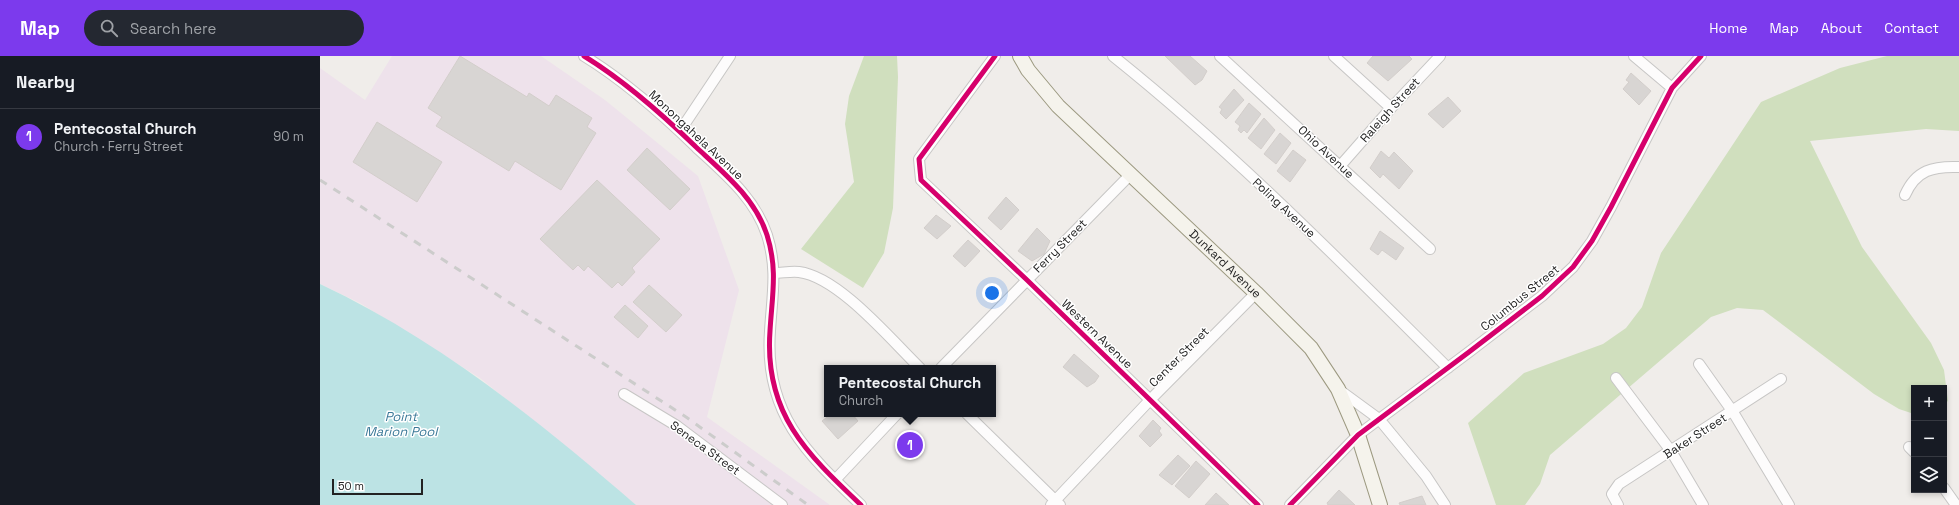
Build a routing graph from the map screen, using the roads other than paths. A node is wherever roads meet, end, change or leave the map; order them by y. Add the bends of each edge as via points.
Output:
1 (584, 56) edge
2 (730, 56) edge
3 (995, 56) edge
4 (1020, 56) edge
5 (1113, 56) edge
6 (1220, 56) edge
7 (1334, 56) edge
8 (1440, 56) edge
9 (1634, 56) edge
10 (1701, 56) edge
11 (1672, 88) junction
12 (1391, 108) junction
13 (680, 131) junction
14 (1341, 165) junction
15 (1959, 167) edge
16 (1130, 175) junction
17 (1904, 195) dead end
18 (1430, 249) dead end
19 (774, 273) junction
20 (1027, 280) junction
21 (1256, 293) junction
22 (1699, 364) dead end
23 (917, 365) edge
24 (944, 365) edge
25 (1448, 368) junction
26 (1616, 378) dead end
27 (1781, 379) dead end
28 (1338, 389) junction
29 (624, 394) dead end
30 (1150, 400) junction
31 (1733, 412) junction
32 (894, 417) edge
33 (970, 417) edge
34 (1379, 419) junction
35 (1358, 435) junction
36 (1671, 451) junction
37 (835, 480) junction
38 (1947, 492) edge
39 (1056, 503) edge
40 (782, 505) edge
41 (861, 505) edge
42 (1258, 505) edge
43 (1290, 505) edge
44 (1380, 505) edge
45 (1445, 505) edge
46 (1618, 505) edge
47 (1703, 505) edge
48 (1788, 505) edge
49 (1956, 505) edge

1 - 13 street, Monongahela Avenue via 624,82
2 - 13 street
3 - 20 street, Western Avenue via 919,159 921,180
4 - 16 main road, Dunkard Avenue via 1028,70 1058,106
5 - 25 street, Poling Avenue via 1161,95 1292,215
6 - 14 street, Ohio Avenue
7 - 12 street
8 - 12 street, Raleigh Street
9 - 11 street
10 - 11 street, Columbus Street
11 - 25 street, Columbus Street via 1611,207 1592,241 1573,267 1542,296
12 - 14 street, Raleigh Street
13 - 19 street, Monongahela Avenue via 734,182 757,212 772,254
14 - 18 street, Ohio Avenue
15 - 17 street via 1930,168 1909,184
16 - 20 street, Ferry Street
16 - 21 main road, Dunkard Avenue
19 - 23 street via 800,272 826,282 851,300
19 - 37 street, Monongahela Avenue via 769,333 771,368 777,397 789,426 808,453
20 - 24 street, Ferry Street
20 - 30 street, Western Avenue
21 - 28 main road, Dunkard Avenue via 1311,348
21 - 30 street, Center Street
22 - 31 street
25 - 34 street, Columbus Street
26 - 36 street
27 - 31 street, Baker Street
28 - 34 street
28 - 35 main road, Dunkard Avenue
29 - 40 street, Seneca Street via 677,426
30 - 39 street, Center Street
30 - 42 street, Western Avenue
31 - 36 street, Baker Street
31 - 48 street
32 - 37 street
33 - 39 street
34 - 35 street, Columbus Street
34 - 45 street via 1426,476
35 - 43 street
35 - 44 main road, Dunkard Avenue
36 - 46 street, Baker Street via 1619,484 1612,494
36 - 47 street
37 - 41 street, Monongahela Avenue
38 - 49 street

